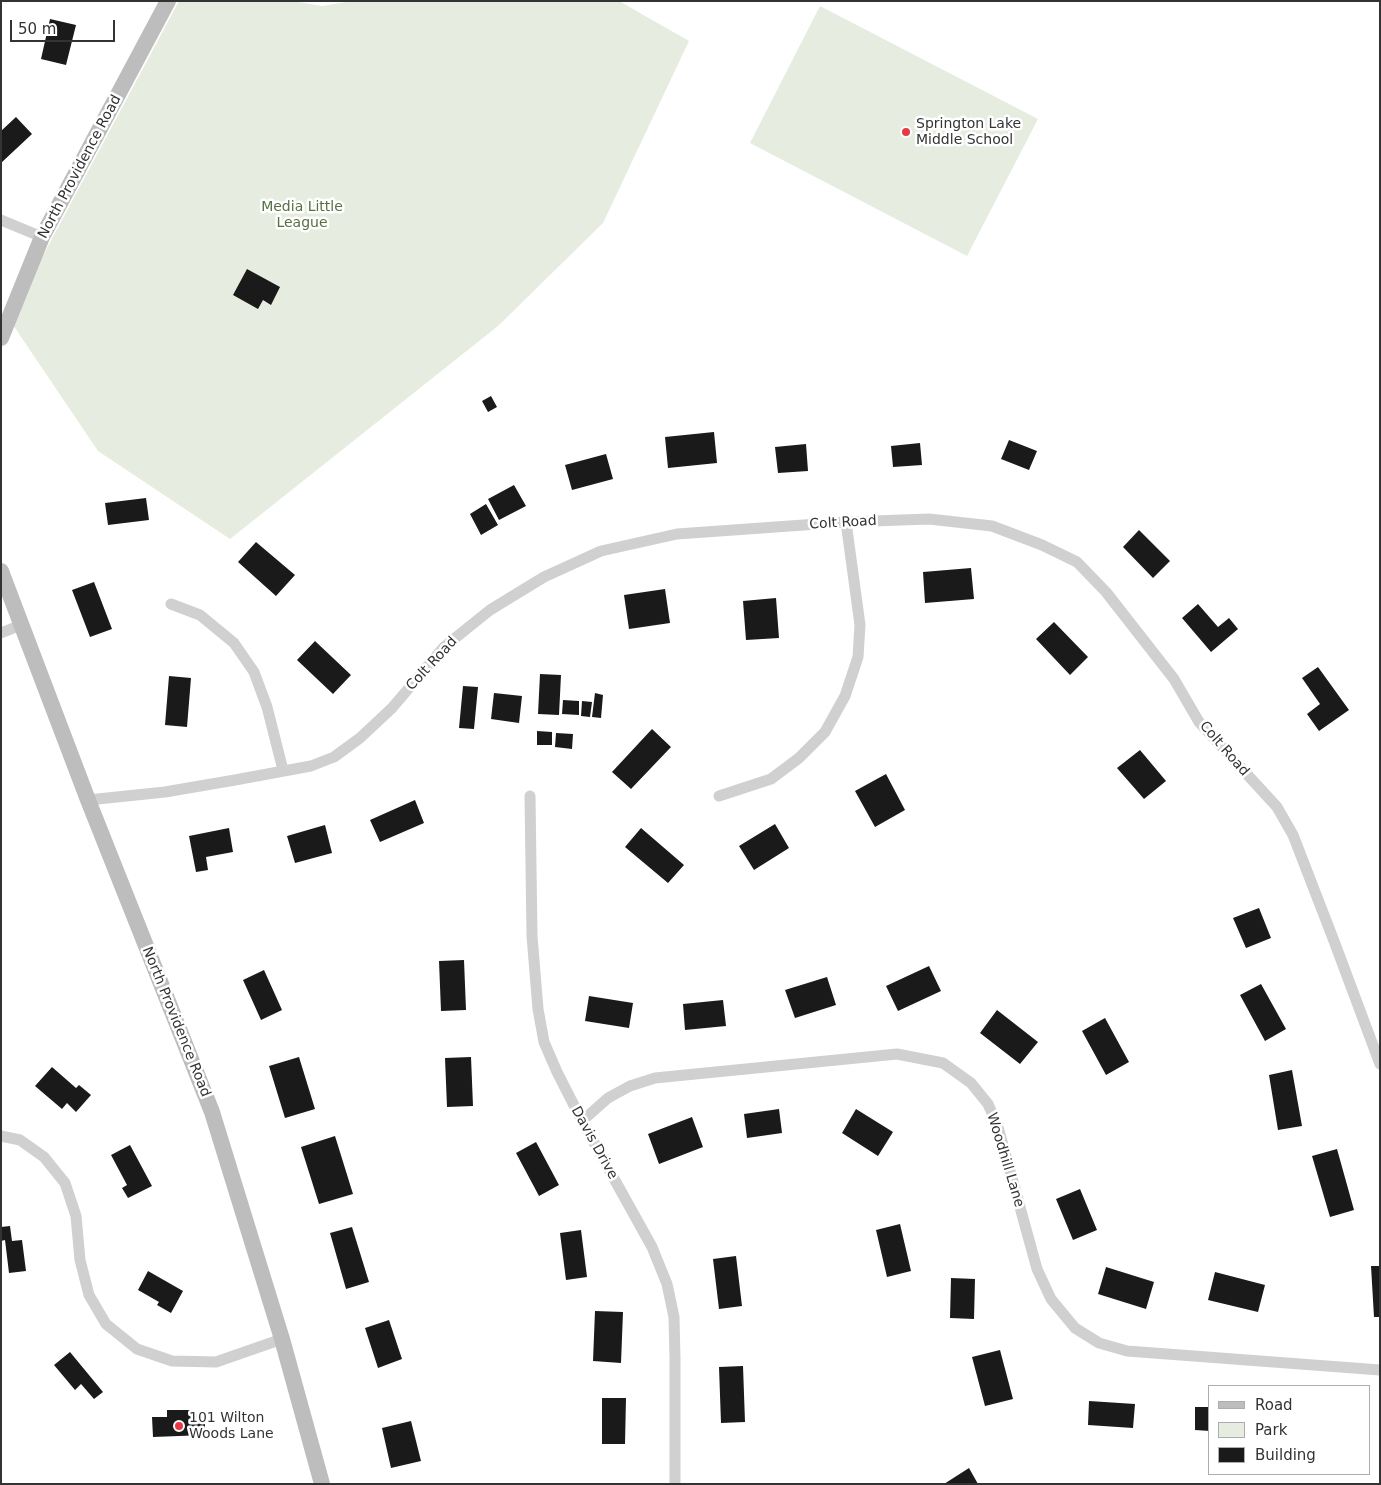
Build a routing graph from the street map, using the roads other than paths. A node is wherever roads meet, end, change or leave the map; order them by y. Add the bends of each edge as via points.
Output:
1 (168, 1) edge
2 (1, 220) edge
3 (42, 237) junction
4 (1, 338) edge
5 (846, 522) junction
6 (1, 571) edge
7 (172, 604) dead end
8 (21, 624) junction
9 (1, 633) edge
10 (283, 770) junction
11 (530, 796) dead end
12 (719, 796) dead end
13 (88, 800) junction
14 (1380, 1064) edge
15 (582, 1121) junction
16 (1, 1136) edge
17 (282, 1339) junction
18 (1380, 1370) edge
19 (322, 1484) edge
20 (675, 1484) edge

1 - 3 main road, North Providence Road
2 - 3 street
3 - 4 main road, North Providence Road
5 - 10 street, Colt Road via 677,534 601,551 544,577 490,610 444,648 392,708 334,757 311,766
5 - 12 street via 860,625 858,656 845,696 825,732 799,758 771,780
5 - 14 street, Colt Road via 929,519 992,526 1077,562 1106,592 1174,679 1199,722 1277,807 1293,835
6 - 8 main road, North Providence Road
7 - 10 street via 200,615 234,643 254,672
8 - 9 street
8 - 13 main road, North Providence Road
10 - 13 street, Colt Road via 166,792
11 - 15 street, Davis Drive via 532,936 538,1009 544,1042
13 - 17 main road, North Providence Road via 212,1112
15 - 18 street, Woodhill Lane via 608,1098 630,1086 656,1078 897,1054 943,1064 971,1083 988,1104 998,1127 1037,1270 1051,1299 1075,1328 1099,1342 1127,1351
15 - 20 street, Davis Drive via 652,1247 667,1284 674,1317
16 - 17 street via 20,1140 44,1157 65,1183 76,1216 80,1260 89,1295 106,1324 137,1350 172,1361 216,1362
17 - 19 main road, North Providence Road

